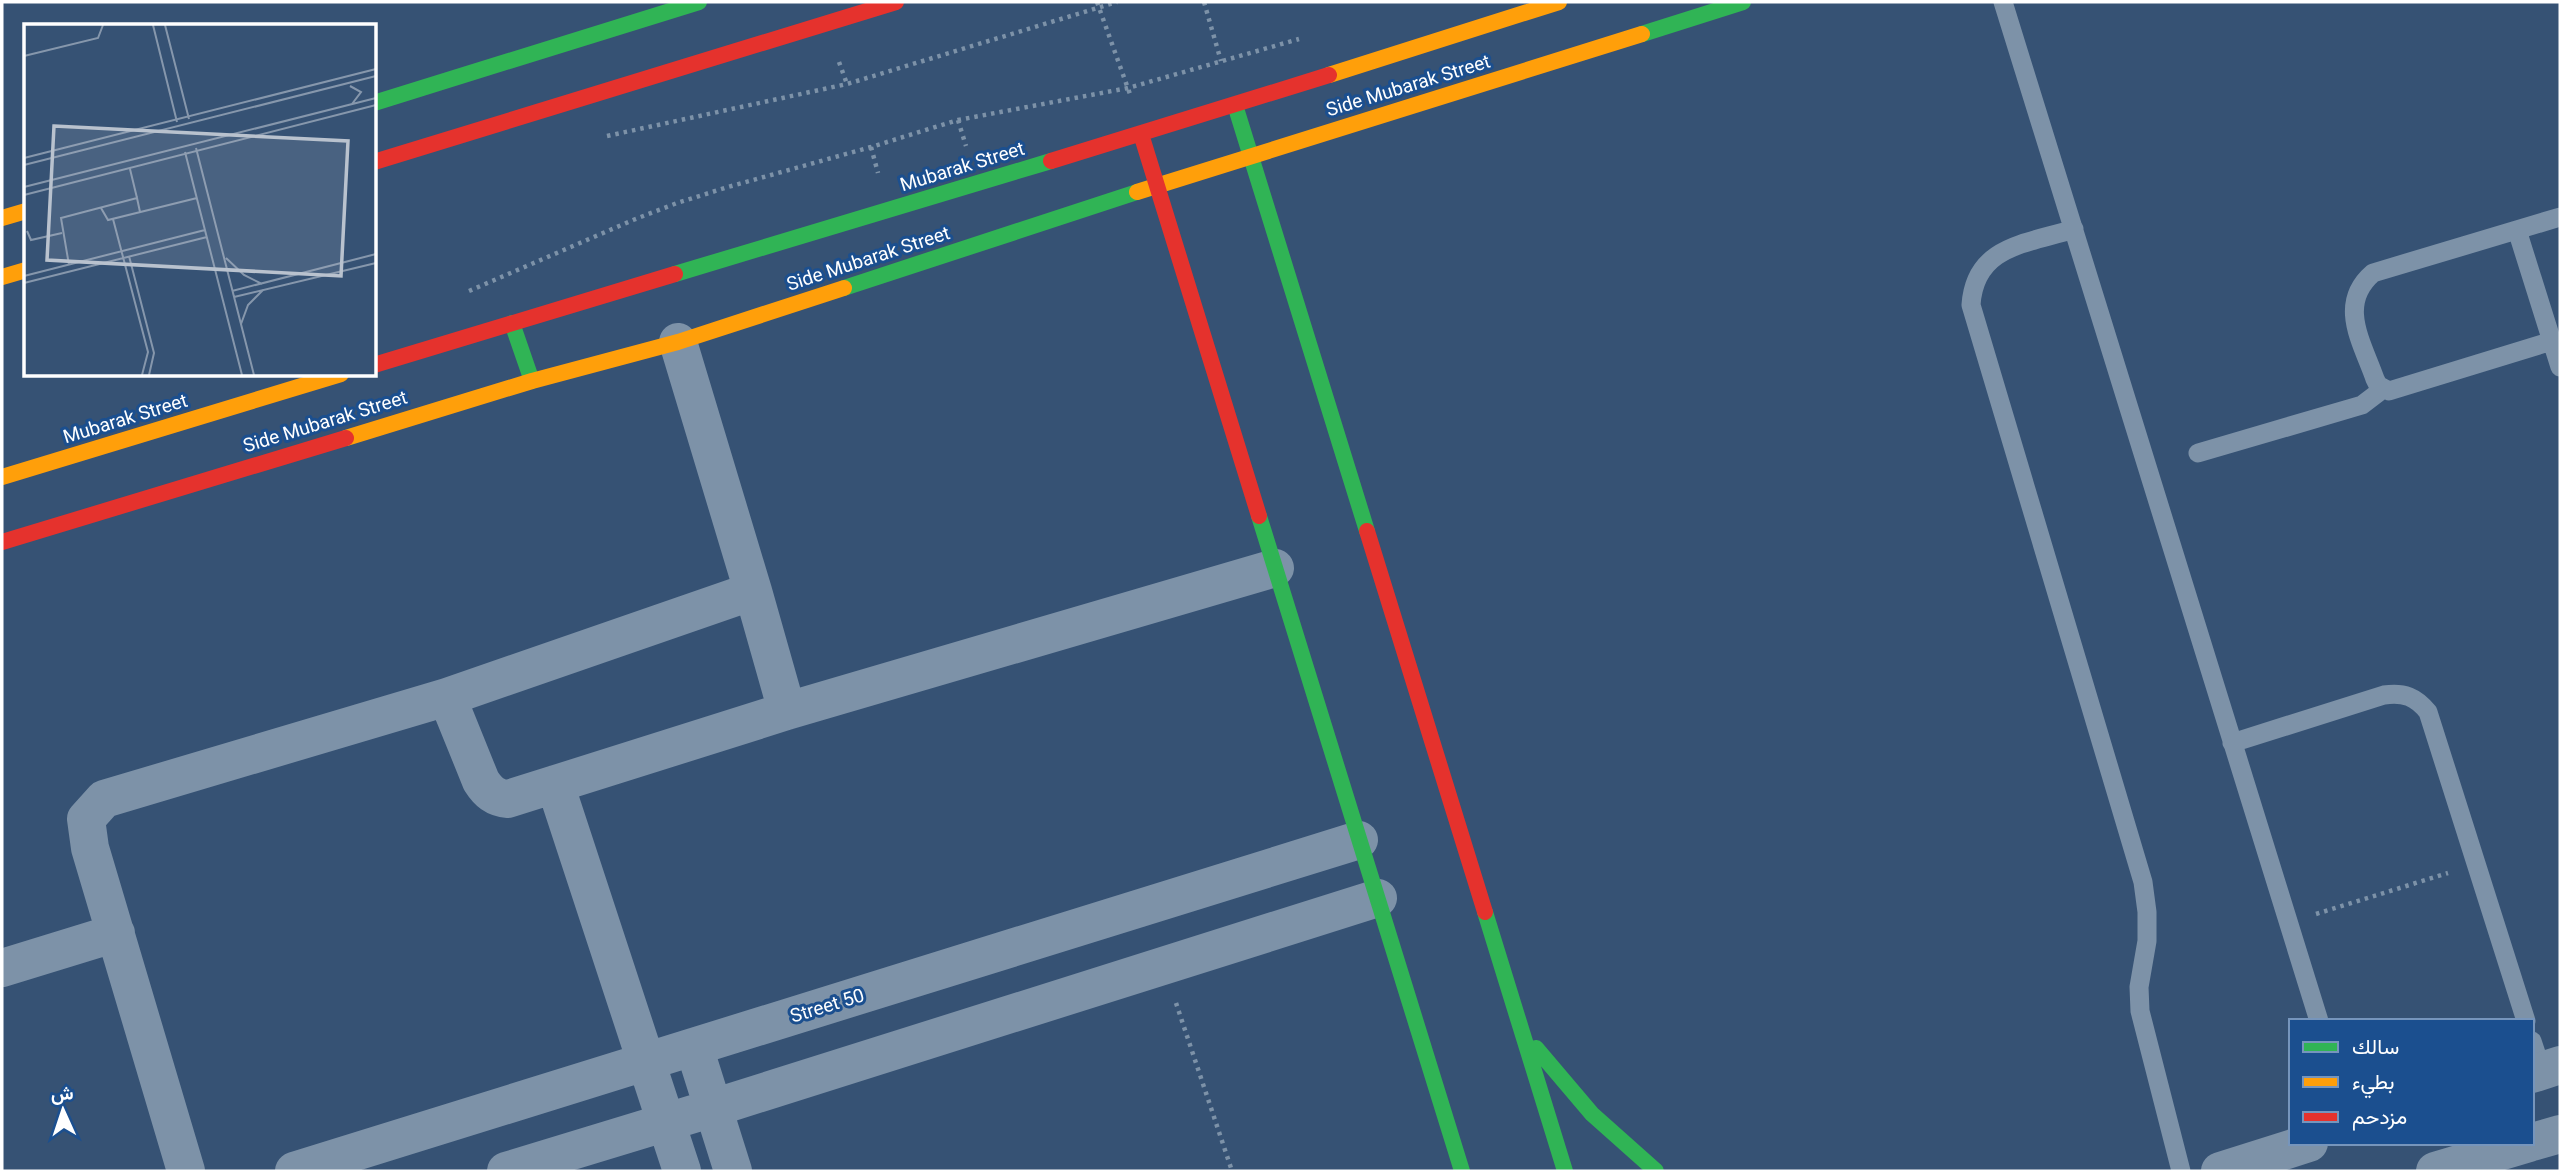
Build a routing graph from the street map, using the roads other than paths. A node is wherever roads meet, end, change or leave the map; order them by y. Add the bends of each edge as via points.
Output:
1 (699, 2) edge
2 (896, 2) edge
3 (1559, 2) edge
4 (1743, 2) edge
5 (2003, 2) edge
6 (376, 102) edge
7 (1235, 105) junction
8 (1141, 134) junction
9 (1251, 156) junction
10 (376, 161) edge
11 (1157, 185) junction
12 (1192, 193) dead end
13 (24, 212) edge
14 (1180, 212) dead end
15 (2560, 217) edge
16 (2, 218) edge
17 (1270, 218) junction
18 (2074, 229) junction
19 (1171, 230) junction
20 (2517, 230) junction
21 (24, 271) edge
22 (2, 277) edge
23 (512, 323) junction
24 (2552, 341) junction
25 (678, 342) junction
26 (376, 364) edge
27 (2560, 367) edge
28 (334, 376) edge
29 (532, 381) junction
30 (2384, 389) junction
31 (2198, 453) dead end
32 (2, 477) edge
33 (2, 542) edge
34 (1275, 568) junction
35 (753, 591) junction
36 (447, 697) junction
37 (787, 711) junction
38 (2232, 743) junction
39 (555, 784) junction
40 (1360, 840) junction
41 (1378, 898) junction
42 (116, 933) junction
43 (2, 968) edge
44 (2318, 1019) edge
45 (2525, 1019) edge
46 (1520, 1026) junction
47 (694, 1047) junction
48 (647, 1061) junction
49 (713, 1108) junction
50 (667, 1122) junction
51 (2560, 1134) edge
52 (2534, 1142) edge
53 (2303, 1145) edge
54 (2525, 1145) edge
55 (2451, 1169) edge
56 (187, 1171) edge
57 (294, 1171) edge
58 (506, 1171) edge
59 (682, 1171) edge
60 (733, 1171) edge
61 (1462, 1171) edge
62 (1565, 1171) edge
63 (1656, 1171) edge
64 (2181, 1171) edge
65 (2220, 1171) edge

1 - 6 main road
2 - 10 main road
3 - 7 main road, Mubarak Street
4 - 9 main road, Side Mubarak Street
5 - 18 lane
7 - 8 main road, Mubarak Street
7 - 9 main road
8 - 11 main road
8 - 23 main road, Mubarak Street
9 - 11 main road, Side Mubarak Street
9 - 17 main road
11 - 19 main road
11 - 25 main road, Side Mubarak Street
12 - 17 main road via 1215,182 1235,185
13 - 16 main road
14 - 19 main road
15 - 20 lane
17 - 46 main road
18 - 38 lane
18 - 64 lane via 1997,254 1977,276 1971,305 2144,882 2147,931 2138,987 2140,1011
19 - 34 main road
20 - 24 lane
20 - 30 lane via 2373,273 2364,281 2354,299 2353,313 2375,379
21 - 22 main road
23 - 26 main road, Mubarak Street
23 - 29 main road
24 - 27 lane
24 - 30 lane via 2396,391
25 - 29 main road, Side Mubarak Street
25 - 35 street
28 - 32 main road, Mubarak Street
29 - 33 main road, Side Mubarak Street
30 - 31 lane via 2362,405
34 - 37 street
34 - 40 main road
35 - 36 street
35 - 37 street
36 - 39 street via 486,790 508,799
36 - 42 street via 104,799 86,819 90,848
37 - 39 street
38 - 44 lane
38 - 45 lane via 2384,695 2396,693 2420,702 2428,712
39 - 48 street
40 - 41 main road
40 - 47 street, Street 50
41 - 49 street
41 - 61 main road
42 - 43 street
42 - 56 street
46 - 62 main road
46 - 63 main road via 1590,1113
47 - 48 street, Street 50
47 - 49 street
48 - 50 street
48 - 57 street, Street 50
49 - 50 street
49 - 60 street
50 - 58 street
50 - 59 street
51 - 52 street
53 - 65 street
54 - 55 street

